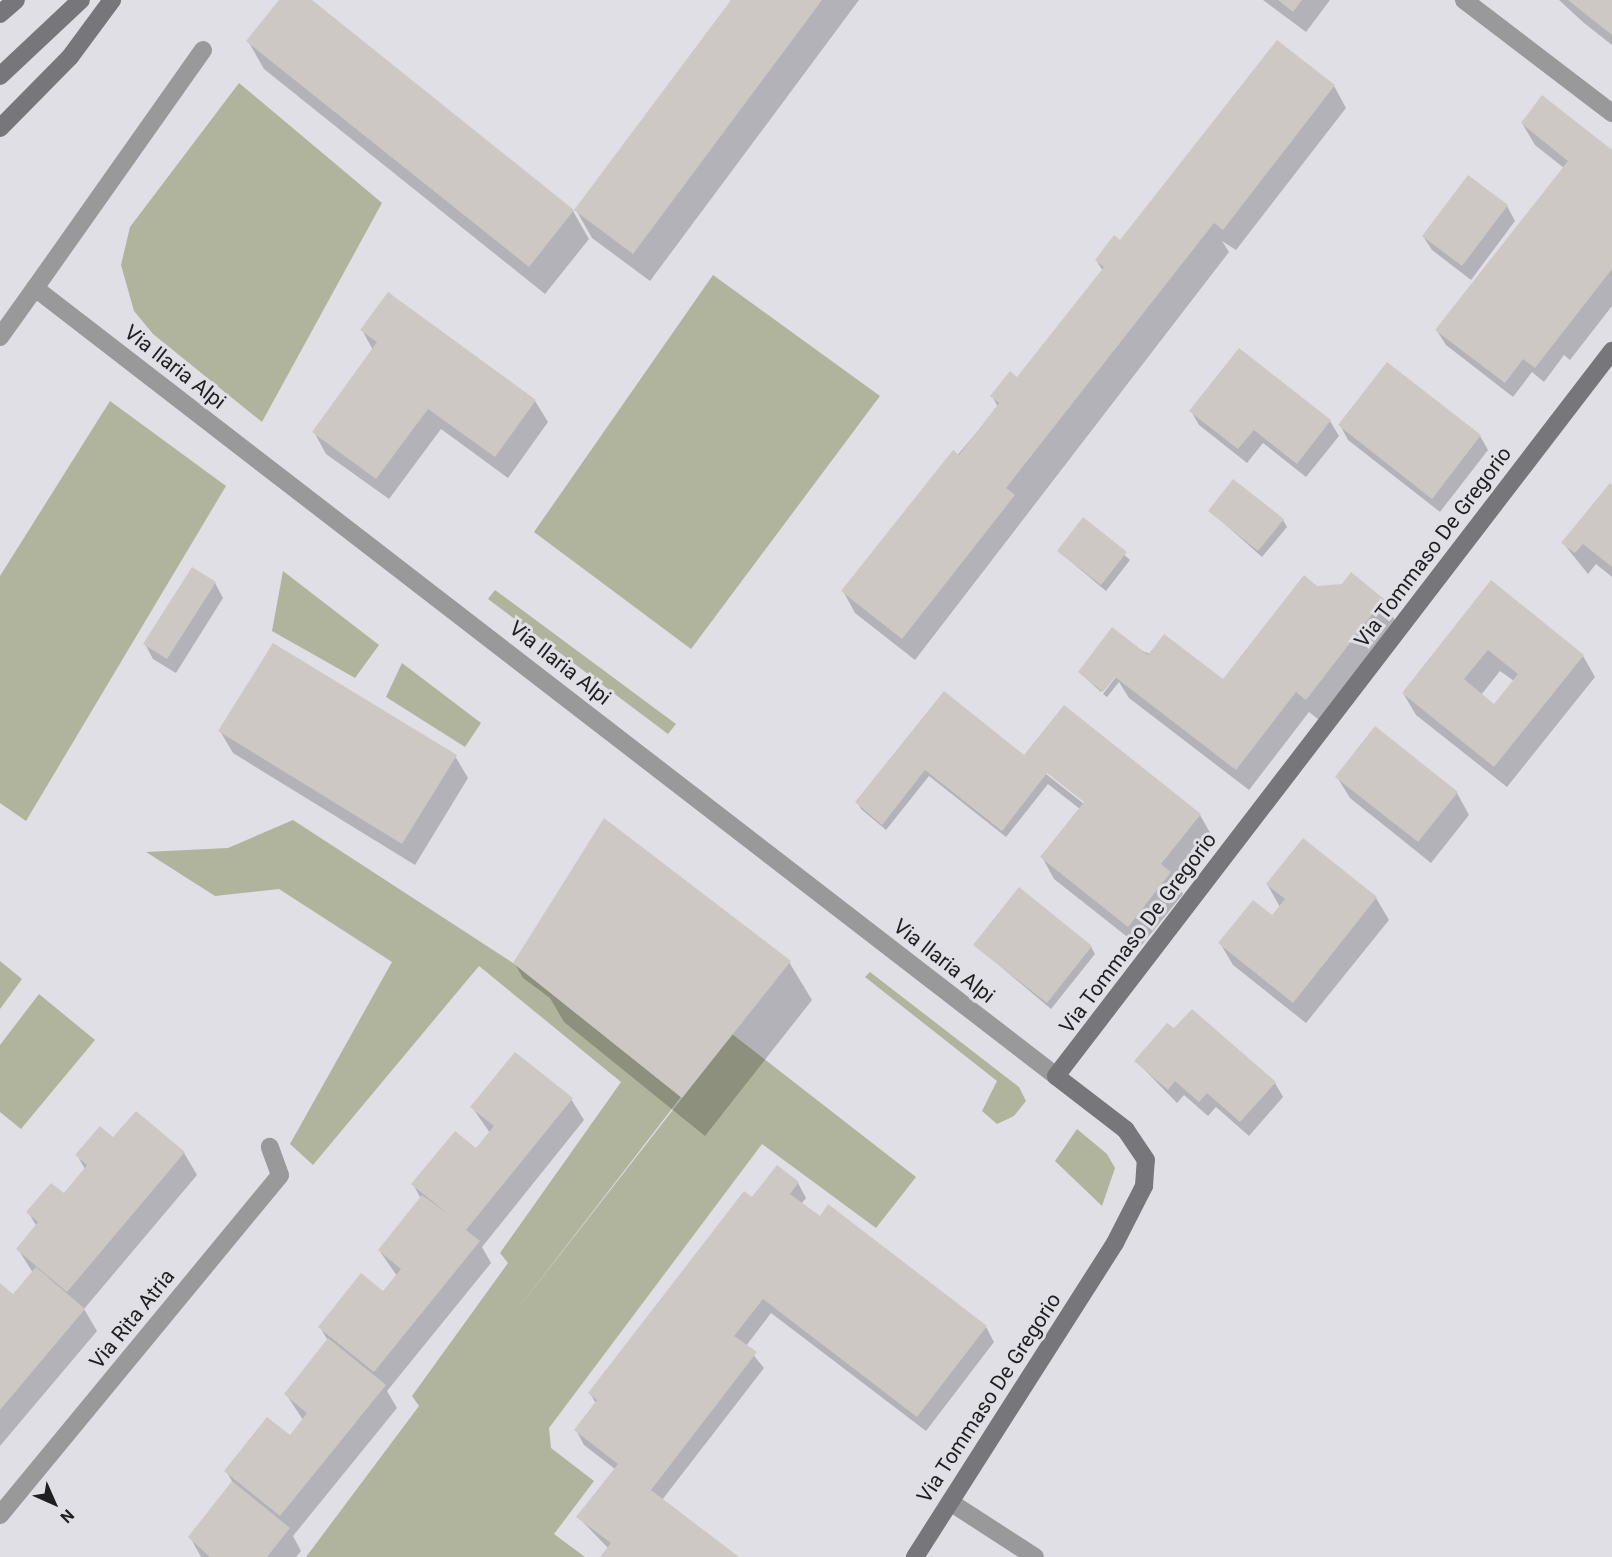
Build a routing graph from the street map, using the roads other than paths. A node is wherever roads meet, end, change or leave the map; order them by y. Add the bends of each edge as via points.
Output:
1 (16, 0) edge
2 (81, 0) edge
3 (112, 0) edge
4 (1464, 0) edge
5 (0, 14) edge
6 (203, 50) dead end
7 (0, 76) edge
8 (1612, 113) edge
9 (0, 128) edge
10 (35, 288) junction
11 (0, 337) edge
12 (1612, 351) edge
13 (1056, 1076) junction
14 (270, 1147) dead end
15 (950, 1502) junction
16 (0, 1515) edge
17 (915, 1557) edge
18 (1035, 1557) edge

1 - 5 street
2 - 7 street
3 - 9 street via 70,57
4 - 8 street
6 - 10 street
10 - 11 street
10 - 13 street, Via Ilaria Alpi
12 - 13 street, Via Tommaso De Gregorio
13 - 15 street, Via Tommaso De Gregorio via 1126,1130 1146,1160 1144,1186 1115,1243
14 - 16 street, Via Rita Atria via 280,1175
15 - 17 street, Via Tommaso De Gregorio
15 - 18 street

